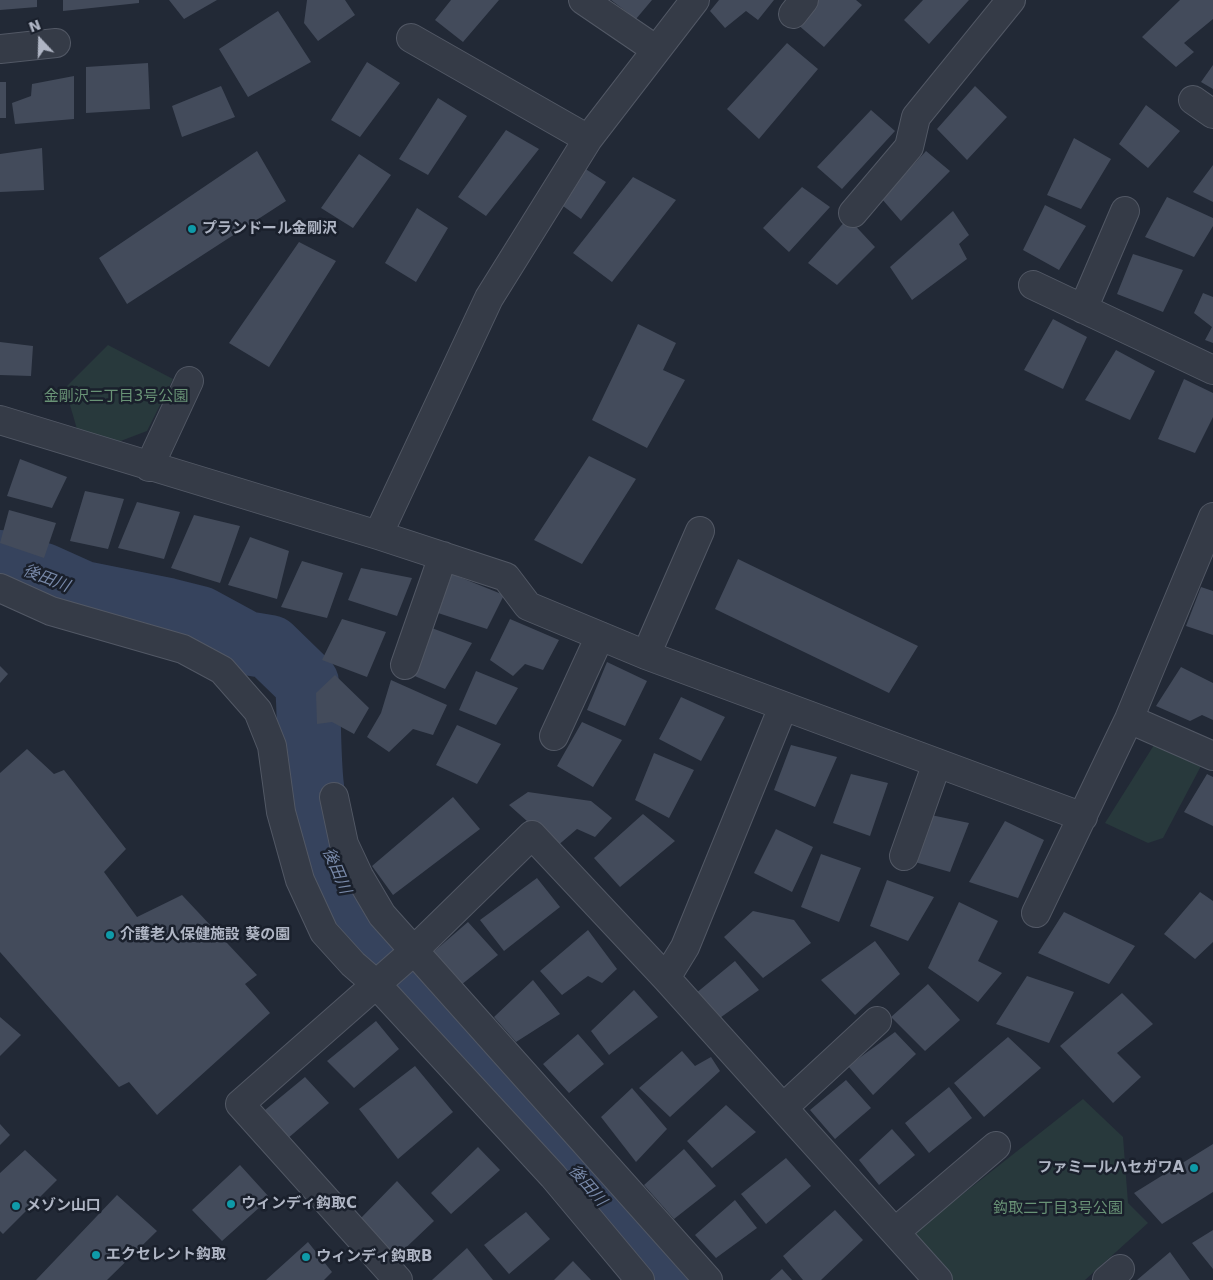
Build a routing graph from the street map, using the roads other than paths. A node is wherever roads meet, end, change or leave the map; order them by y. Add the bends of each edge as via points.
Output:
1 (583, 0) edge
2 (695, 0) edge
3 (1011, 0) edge
4 (412, 38) dead end
5 (56, 43) dead end
6 (0, 49) edge
7 (655, 49) junction
8 (588, 139) junction
9 (1125, 211) dead end
10 (853, 213) dead end
11 (1033, 285) dead end
12 (1083, 309) junction
13 (1213, 370) edge
14 (189, 380) dead end
15 (0, 420) edge
16 (149, 467) junction
17 (1213, 518) edge
18 (700, 531) dead end
19 (378, 535) junction
20 (443, 556) junction
21 (1205, 558) edge
22 (0, 588) edge
23 (600, 636) junction
24 (646, 655) junction
25 (405, 665) dead end
26 (783, 707) junction
27 (1129, 719) junction
28 (554, 736) dead end
29 (1213, 756) edge
30 (937, 763) junction
31 (334, 797) dead end
32 (1083, 817) junction
33 (904, 856) dead end
34 (1036, 912) dead end
35 (395, 966) junction
36 (666, 978) junction
37 (877, 1021) dead end
38 (784, 1107) junction
39 (996, 1146) dead end
40 (896, 1232) junction
41 (398, 1280) edge
42 (640, 1280) edge
43 (708, 1280) edge
44 (938, 1280) edge

1 - 7 street
2 - 7 street
3 - 10 street via 916,117 909,147
4 - 8 street
5 - 6 street
7 - 8 street
8 - 19 street via 488,298
9 - 12 street
11 - 12 street
12 - 13 street
14 - 16 street
15 - 16 street
16 - 19 street
17 - 21 street
18 - 24 street
19 - 20 street
20 - 23 street via 506,577 528,606
20 - 25 street
21 - 27 street
22 - 35 street via 51,610 183,649 222,670 258,711 272,746 280,812 300,880 324,932 353,964
23 - 24 street
23 - 28 street
24 - 26 street
26 - 30 street
26 - 36 street via 686,947
27 - 29 street
27 - 32 street
30 - 32 street
30 - 33 street
31 - 35 street via 344,844 358,876 382,915
32 - 34 street
35 - 36 street via 532,835
35 - 41 street via 240,1104
35 - 42 street via 554,1176
35 - 43 street
36 - 38 street
37 - 38 street
38 - 40 street
39 - 40 street
40 - 44 street

